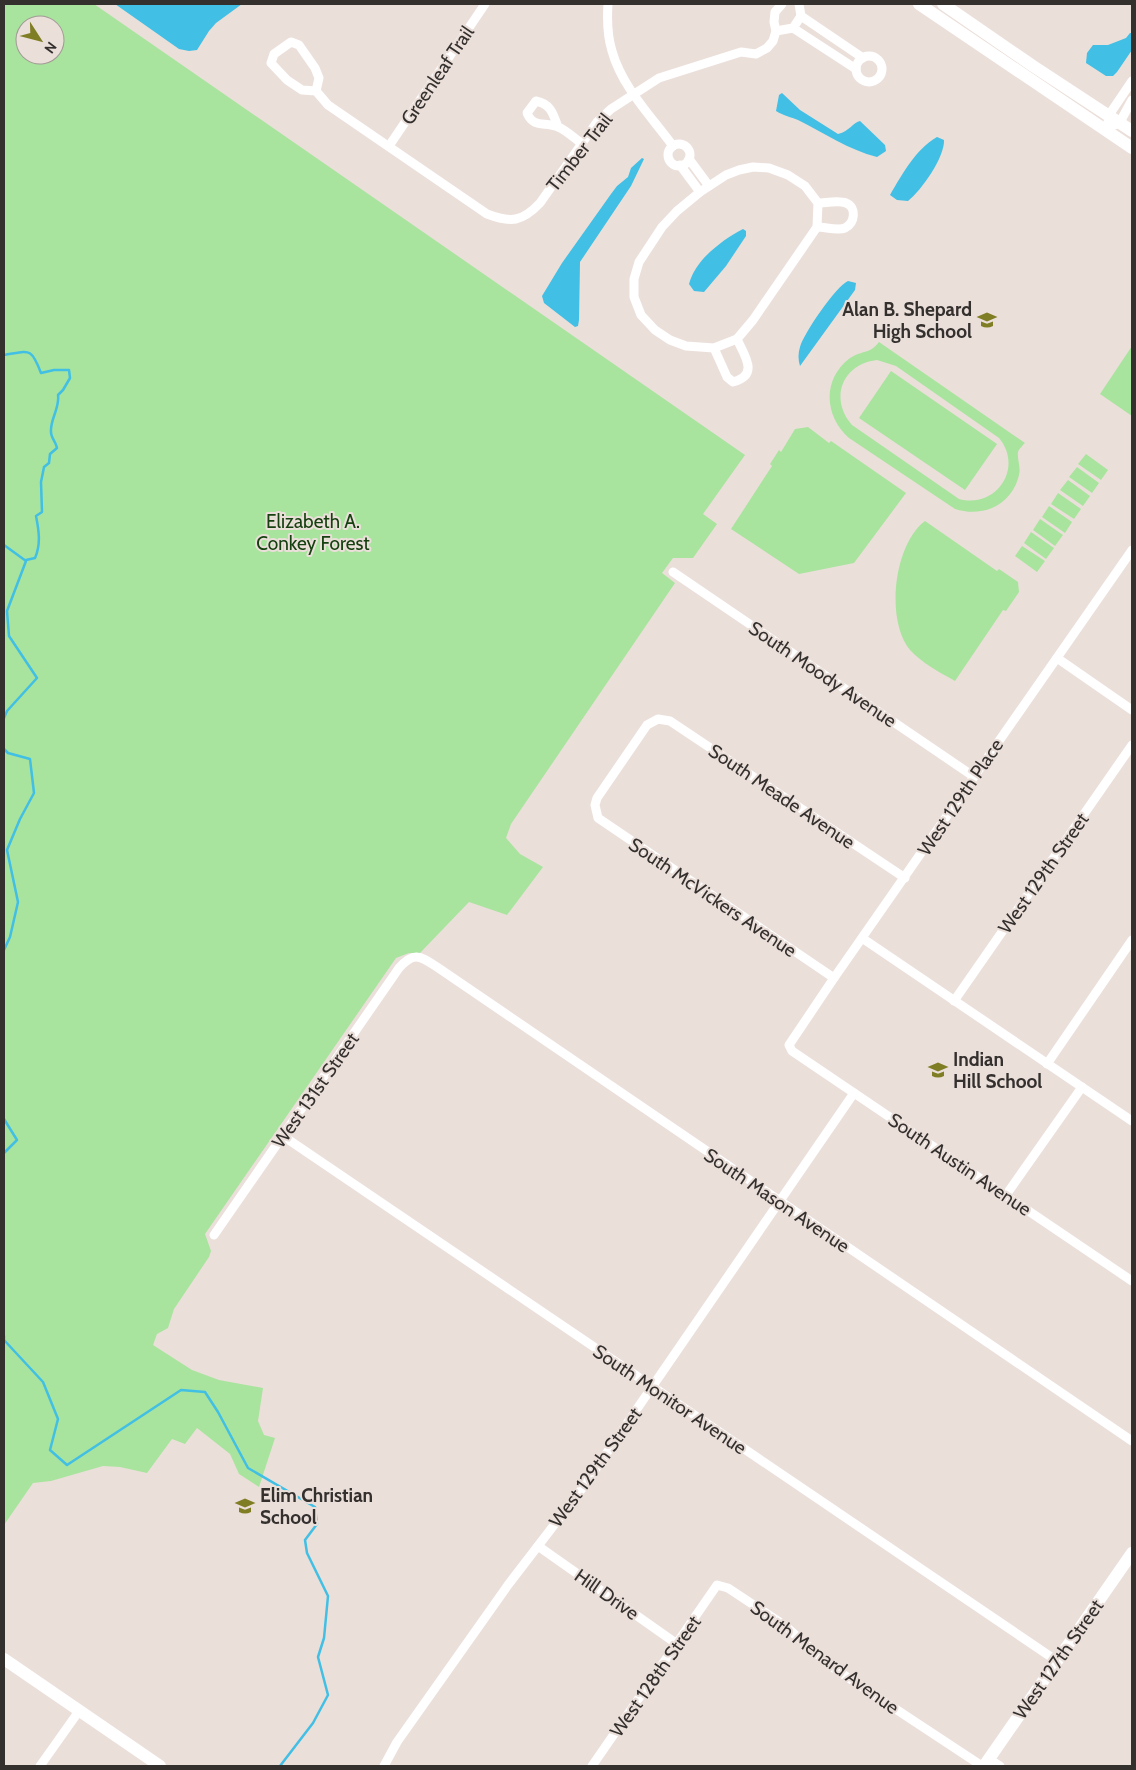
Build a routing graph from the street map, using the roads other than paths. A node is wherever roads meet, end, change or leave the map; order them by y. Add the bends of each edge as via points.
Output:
1 (486, 4) edge
2 (608, 4) edge
3 (782, 4) edge
4 (799, 4) edge
5 (919, 4) edge
6 (943, 4) edge
7 (801, 16) junction
8 (793, 28) junction
9 (776, 31) junction
10 (863, 58) junction
11 (856, 68) junction
12 (1132, 81) edge
13 (316, 91) junction
14 (634, 93) junction
15 (1132, 100) edge
16 (1109, 115) junction
17 (1120, 122) junction
18 (558, 127) dead end
19 (1106, 130) junction
20 (1132, 130) edge
21 (581, 143) junction
22 (389, 146) junction
23 (673, 146) junction
24 (1132, 148) edge
25 (689, 159) junction
26 (680, 165) junction
27 (709, 186) junction
28 (700, 192) junction
29 (818, 203) junction
30 (817, 227) junction
31 (736, 339) junction
32 (714, 348) junction
33 (1132, 550) edge
34 (673, 572) dead end
35 (1057, 658) junction
36 (1132, 710) edge
37 (658, 719) joint
38 (1132, 745) edge
39 (973, 776) junction
40 (905, 878) junction
41 (862, 938) junction
42 (1132, 940) edge
43 (423, 958) joint
44 (834, 978) junction
45 (954, 1000) junction
46 (789, 1045) joint
47 (1047, 1064) junction
48 (1082, 1087) junction
49 (854, 1093) junction
50 (1132, 1121) edge
51 (283, 1136) junction
52 (1006, 1195) junction
53 (779, 1202) junction
54 (214, 1235) dead end
55 (1132, 1281) edge
56 (651, 1388) junction
57 (1132, 1440) edge
58 (538, 1546) junction
59 (1132, 1553) edge
60 (717, 1585) joint
61 (677, 1644) junction
62 (4, 1659) edge
63 (1056, 1662) junction
64 (79, 1710) junction
65 (985, 1764) edge
66 (40, 1766) edge
67 (160, 1766) edge
68 (384, 1766) edge
69 (592, 1766) edge
70 (1000, 1766) edge

1 - 22 street, Greenleaf Trail
2 - 14 street via 612,50 621,74
3 - 9 street, Timber Trail via 775,12
4 - 7 street
5 - 19 main road
6 - 16 main road
7 - 8 street
7 - 10 street
8 - 9 street
8 - 11 street
9 - 14 street, Timber Trail via 767,48 756,54 741,52 704,63 659,78
10 - 11 street
10 - 11 street via 871,56 878,60 882,68 880,76 873,81 865,81
12 - 16 street
13 - 13 street via 319,78 299,45 290,42 274,54 272,63 287,80 302,90
13 - 22 street, Timber Trail via 328,105
14 - 21 street, Timber Trail via 597,122
14 - 23 street
15 - 17 street
16 - 17 main road
16 - 19 street
17 - 19 street
17 - 20 main road
18 - 21 street
19 - 24 main road
21 - 22 street, Timber Trail via 540,203 532,212 516,220 502,220 488,214
23 - 25 street via 686,146
23 - 26 street via 669,158 673,164
25 - 26 street
25 - 27 street
26 - 28 street
27 - 28 street
27 - 29 street via 740,170 769,168 805,186
28 - 32 street via 662,227 639,262 634,279 634,297 641,315 654,330 686,346
29 - 30 street
29 - 30 street via 845,202 852,208 854,216 844,229
30 - 31 street via 753,320
31 - 32 street
31 - 32 street via 749,366 742,379 734,382 727,378
33 - 35 street, West 129th Place
34 - 39 street, South Moody Avenue
35 - 36 street
35 - 39 street, West 129th Place
37 - 40 street, South Meade Avenue via 670,721
37 - 44 street, South McVickers Avenue via 647,725 598,798 595,805 598,818
38 - 45 street, West 129th Street
39 - 40 street, West 129th Place
40 - 41 street, West 129th Place
41 - 44 street, West 129th Place
41 - 45 street
42 - 47 street
43 - 51 street, West 131st Street via 412,957 399,968
43 - 53 street, South Mason Avenue
44 - 46 street, West 129th Place
45 - 47 street
46 - 49 street, South Austin Avenue via 792,1051
47 - 48 street
48 - 50 street
48 - 52 street
49 - 52 street, South Austin Avenue
49 - 53 street, West 129th Street
51 - 54 street, West 131st Street
51 - 56 street, South Monitor Avenue
52 - 55 street, South Austin Avenue
53 - 56 street, West 129th Street
53 - 57 street, South Mason Avenue
56 - 58 street, West 129th Street via 584,1486
56 - 63 street, South Monitor Avenue
58 - 61 street, Hill Drive
58 - 68 street, West 129th Street via 397,1742
59 - 63 main road, West 127th Street
60 - 61 street, West 128th Street
60 - 65 street, South Menard Avenue via 728,1588 784,1625 832,1667
61 - 69 street, West 128th Street
62 - 64 main road
63 - 65 main road, West 127th Street
64 - 66 street
64 - 67 main road
65 - 70 street, South Menard Avenue

